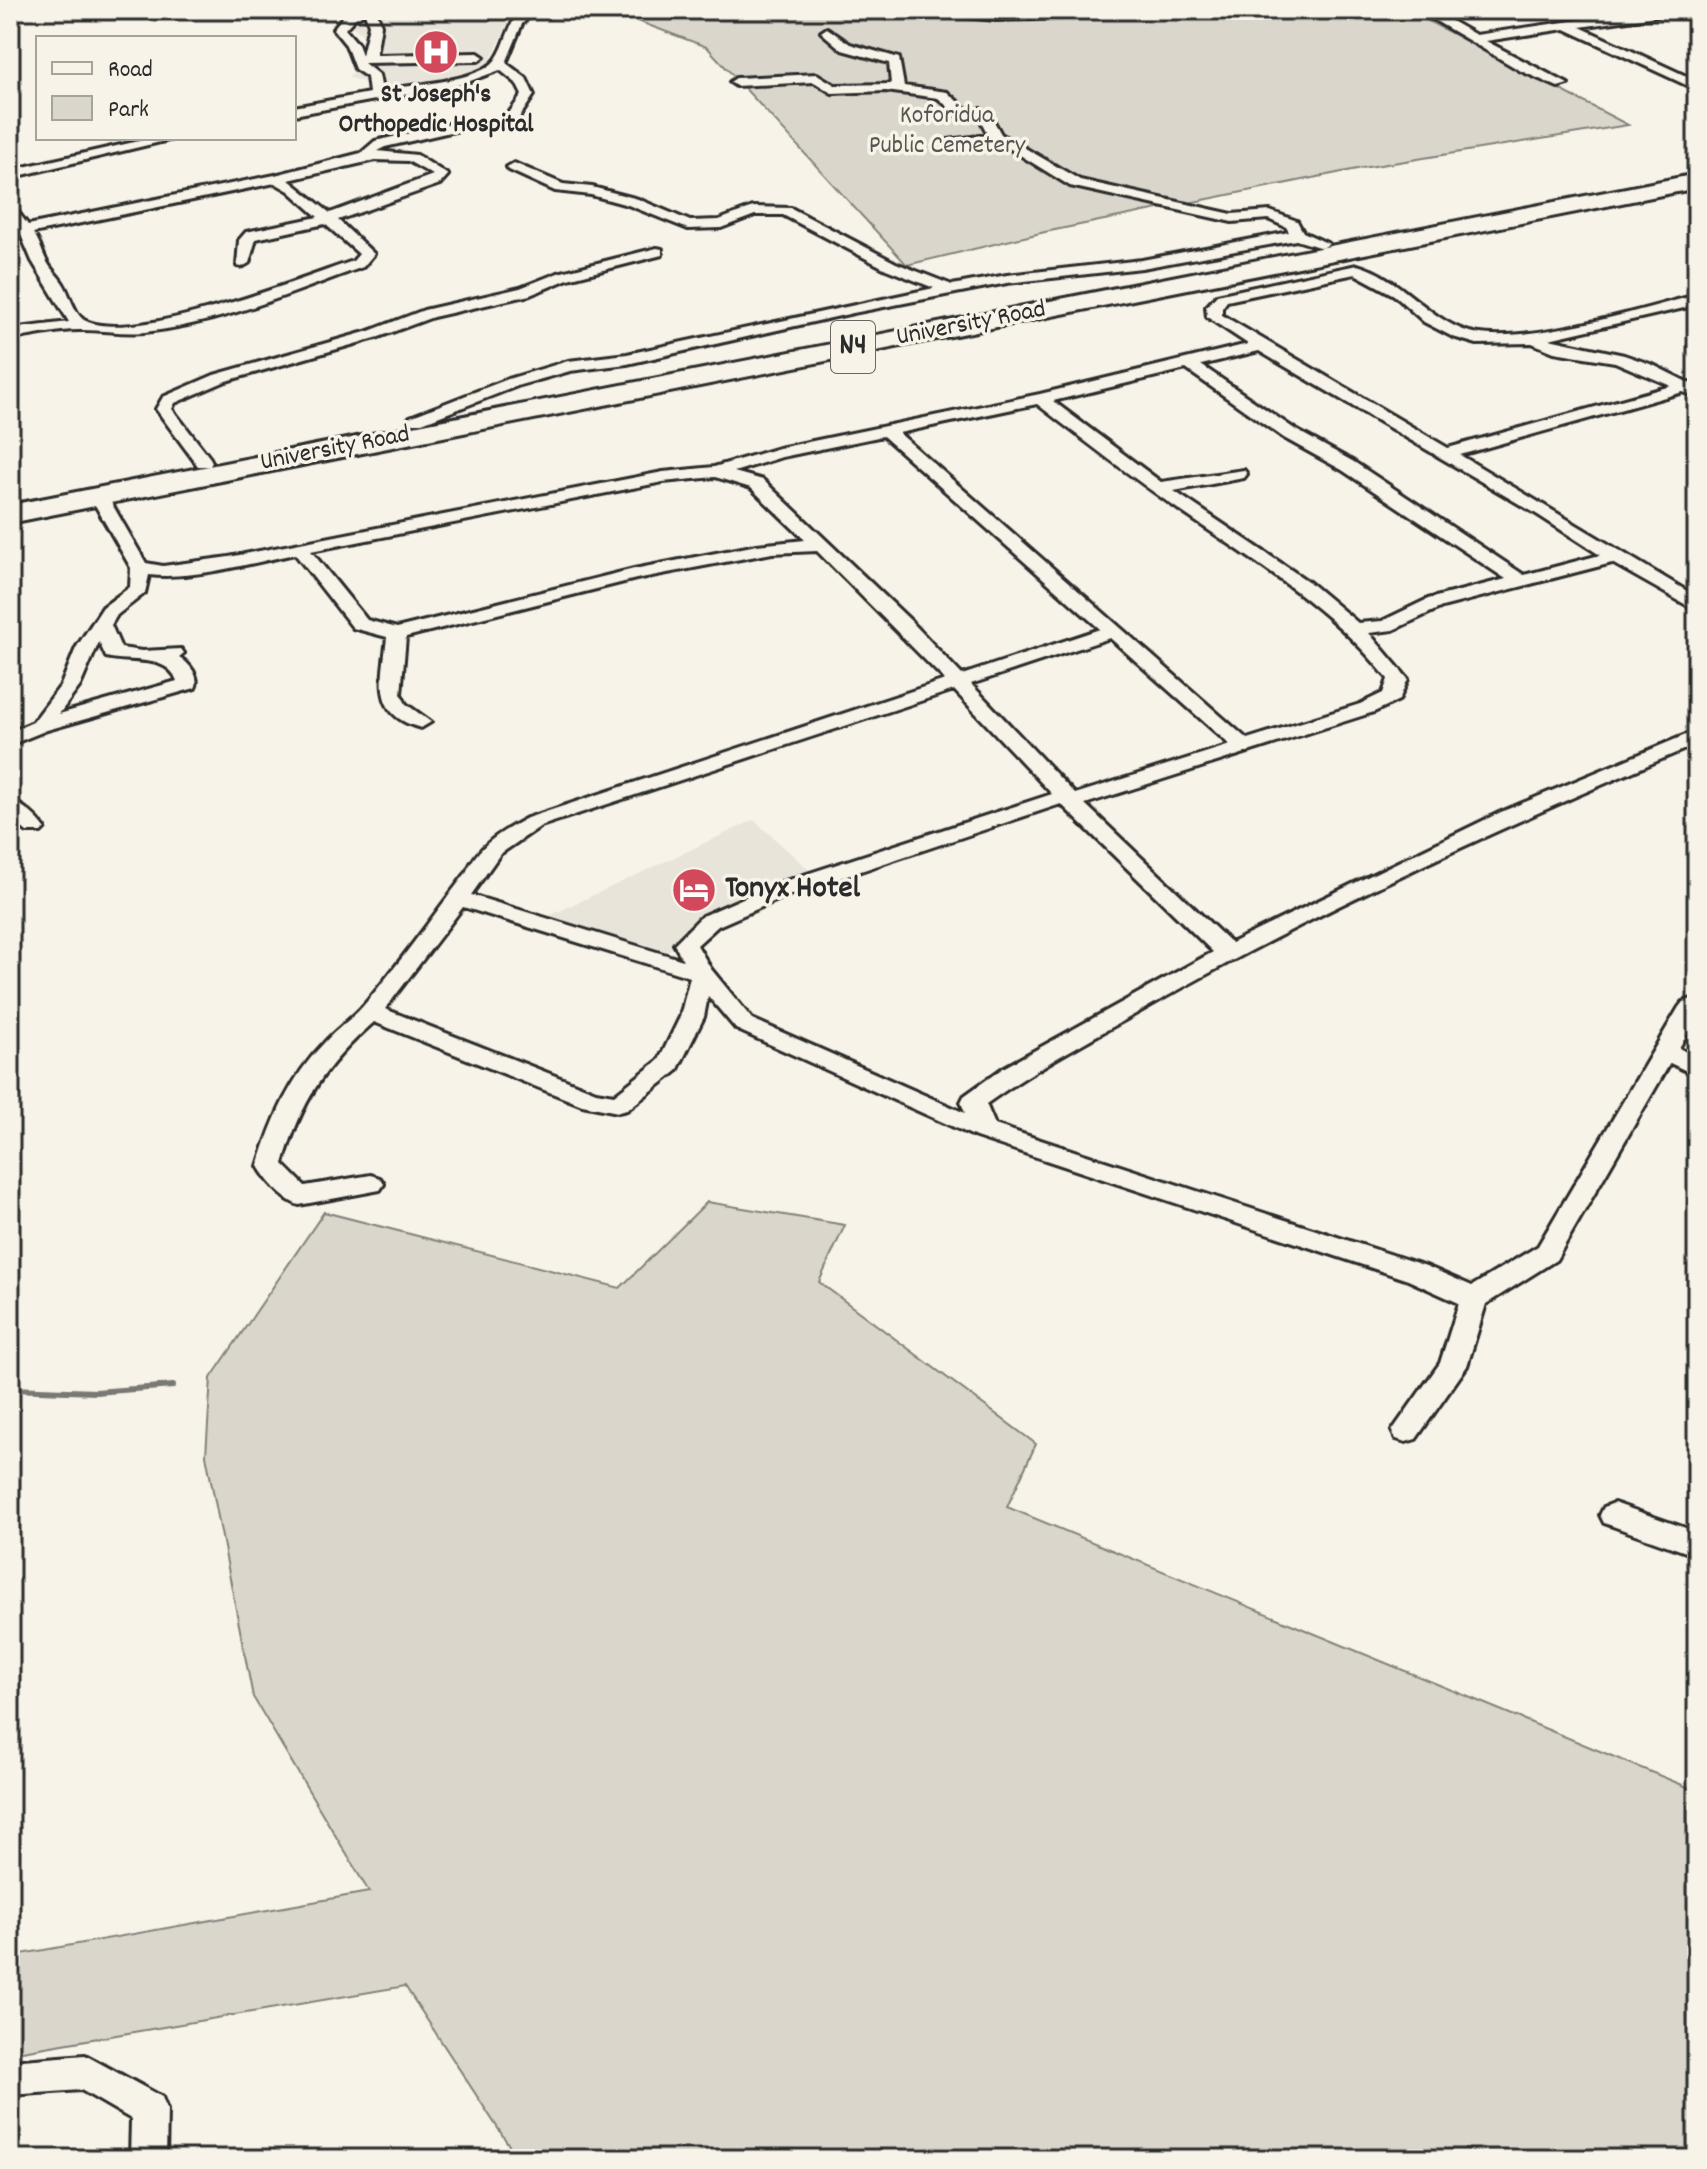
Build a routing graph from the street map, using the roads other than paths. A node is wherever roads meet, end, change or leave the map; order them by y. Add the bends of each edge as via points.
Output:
1 (363, 10) edge
2 (370, 10) edge
3 (530, 10) edge
4 (935, 10) edge
5 (1423, 10) edge
6 (1670, 10) edge
7 (1062, 14) dead end
8 (1566, 25) junction
9 (827, 32) dead end
10 (1474, 39) junction
11 (478, 57) dead end
12 (359, 59) junction
13 (500, 64) junction
14 (736, 82) dead end
15 (1562, 84) dead end
16 (1697, 86) edge
17 (898, 88) junction
18 (376, 95) junction
19 (296, 111) edge
20 (508, 124) dead end
21 (458, 126) dead end
22 (996, 138) junction
23 (161, 140) edge
24 (953, 143) dead end
25 (358, 158) junction
26 (514, 167) dead end
27 (1697, 172) edge
28 (10, 174) edge
29 (277, 179) junction
30 (1697, 181) edge
31 (10, 211) edge
32 (325, 218) junction
33 (17, 231) edge
34 (1310, 239) junction
35 (657, 252) dead end
36 (1359, 259) junction
37 (242, 263) dead end
38 (951, 290) junction
39 (1697, 300) edge
40 (82, 325) junction
41 (10, 334) edge
42 (1534, 338) junction
43 (1261, 346) junction
44 (1188, 363) junction
45 (1691, 390) edge
46 (1040, 399) junction
47 (416, 420) junction
48 (886, 430) junction
49 (1446, 454) junction
50 (204, 462) junction
51 (716, 472) junction
52 (1238, 474) dead end
53 (1157, 487) junction
54 (99, 496) junction
55 (10, 502) edge
56 (10, 514) edge
57 (821, 546) junction
58 (299, 548) junction
59 (1615, 557) junction
60 (140, 568) junction
61 (1522, 582) junction
62 (1697, 605) edge
63 (101, 624) junction
64 (1352, 629) junction
65 (1111, 632) junction
66 (397, 634) junction
67 (86, 648) junction
68 (182, 651) dead end
69 (113, 653) junction
70 (159, 657) junction
71 (958, 684) junction
72 (421, 722) dead end
73 (40, 726) junction
74 (1695, 738) dead end
75 (10, 739) edge
76 (1244, 747) junction
77 (1068, 799) junction
78 (10, 807) edge
79 (34, 828) dead end
80 (458, 898) junction
81 (1228, 953) junction
82 (702, 973) junction
83 (1697, 1004) edge
84 (371, 1012) junction
85 (1665, 1050) junction
86 (1697, 1068) edge
87 (985, 1131) junction
88 (371, 1184) dead end
89 (1474, 1298) junction
90 (1406, 1431) dead end
91 (1614, 1515) dead end
92 (1697, 1544) edge
93 (10, 2078) edge
94 (148, 2159) edge

1 - 12 street via 339,29
2 - 12 street via 375,25 369,57
3 - 13 street via 513,29
4 - 7 street via 996,16
5 - 10 street
6 - 8 street
8 - 10 street
8 - 16 street
9 - 17 street via 846,47 895,61
10 - 15 street
11 - 12 street
12 - 18 street via 359,66 373,75
13 - 18 street via 460,80
13 - 20 street via 518,76 528,95
14 - 17 street via 817,78 832,89
17 - 22 street via 942,95 963,113 976,112
18 - 19 street
21 - 25 street via 380,144
22 - 24 street
22 - 34 street via 1075,183 1232,218 1270,215
23 - 28 street
25 - 29 street
25 - 32 street via 408,157 441,177
26 - 38 street via 560,188 633,202 688,225 721,224 753,211 786,211 891,266
27 - 34 highway, University Road / N4
29 - 32 street
29 - 33 street
30 - 36 highway, University Road / N4
31 - 33 street
32 - 37 street via 251,235
32 - 40 street via 367,254 365,259 173,322 100,330
33 - 40 street
34 - 38 street
34 - 47 highway, University Road / N4
35 - 50 street via 563,276 525,292 429,313 181,393 164,409
36 - 42 street via 1421,314 1458,334
36 - 43 street via 1222,298 1214,307 1215,317
36 - 54 highway, University Road / N4
38 - 47 street via 543,372
39 - 42 street
40 - 41 street
42 - 45 street via 1554,347 1618,358
43 - 44 street
43 - 49 street
44 - 46 street
44 - 61 street
45 - 49 street
46 - 48 street
46 - 53 street
47 - 50 highway, University Road / N4
48 - 51 street
48 - 65 street
49 - 59 street
50 - 55 highway, University Road / N4
51 - 57 street via 757,484
51 - 58 street via 663,477
52 - 53 street
53 - 64 street via 1288,575
54 - 56 highway, University Road / N4
54 - 60 street
57 - 66 street via 764,548 690,566 634,572
57 - 71 street
58 - 60 street via 163,571
58 - 66 street via 360,624
59 - 61 street
59 - 62 street
60 - 63 street via 139,589
61 - 64 street via 1435,603 1386,626
63 - 67 street
63 - 69 street
64 - 76 street via 1398,679 1392,696
65 - 71 street
65 - 76 street
66 - 72 street via 391,694 398,708
67 - 69 street
67 - 73 street via 70,686
68 - 70 street
69 - 70 street
70 - 73 street via 184,669 188,684
71 - 77 street
71 - 80 street via 534,822 482,858
73 - 75 street
74 - 81 street via 1508,816
76 - 77 street
77 - 81 street
77 - 82 street via 781,890 710,921 685,944
78 - 79 street
80 - 82 street
80 - 84 street
81 - 87 street via 1011,1074 973,1102
82 - 84 street via 692,1017 669,1065 618,1104 591,1099
82 - 87 street via 744,1024
83 - 85 street
84 - 88 street via 338,1040 297,1091 270,1166 299,1196
85 - 86 street
85 - 89 street via 1547,1253
87 - 89 street via 1417,1273
89 - 90 street via 1453,1366
91 - 92 street
93 - 94 street via 85,2072 149,2110

